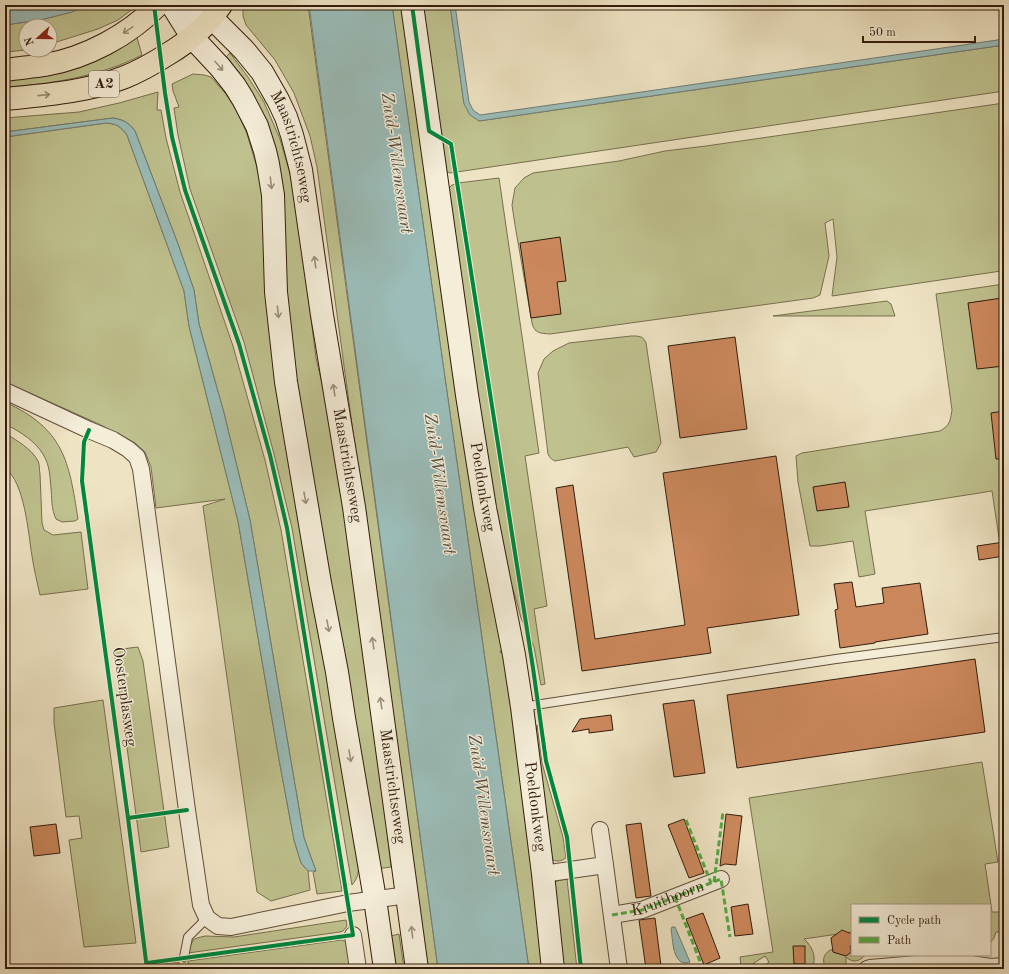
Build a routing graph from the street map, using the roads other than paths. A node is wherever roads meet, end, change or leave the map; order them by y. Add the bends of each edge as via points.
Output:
1 (158, 5) edge
2 (172, 5) edge
3 (186, 5) edge
4 (412, 5) edge
5 (217, 11) edge
6 (192, 37) junction
7 (5, 70) edge
8 (5, 99) edge
9 (5, 391) edge
10 (1004, 637) edge
11 (522, 707) junction
12 (600, 830) dead end
13 (605, 865) junction
14 (543, 874) junction
15 (722, 880) dead end
16 (408, 894) junction
17 (375, 899) junction
18 (612, 915) junction
19 (207, 918) junction
20 (353, 935) dead end
21 (184, 957) dead end
22 (1004, 966) edge
23 (358, 969) edge
24 (386, 969) edge
25 (417, 969) edge
26 (553, 969) edge
27 (619, 969) edge
28 (867, 969) edge

1 -> 7 highway, A2 via 143,20 115,39 78,56 46,65
2 - 6 main road, Maastrichtseweg
3 - 5 main road, Maastrichtseweg
4 - 11 main road, Poeldonkweg via 467,395
5 - 6 highway
16 -> 5 main road, Maastrichtseweg via 354,507 322,315 302,170 292,135 270,85
8 -> 6 highway, A2 via 68,92 124,78 159,60
6 -> 17 main road, Maastrichtseweg via 220,67 243,99 257,126 268,164 273,195 276,292 286,382
9 - 19 street via 113,440 137,457 141,468 201,905
10 - 11 lane via 836,659
11 - 14 main road, Poeldonkweg
12 - 13 street, Kruithoorn
13 - 14 street
13 - 18 street, Kruithoorn
14 - 26 main road, Poeldonkweg
15 - 18 street, Kruithoorn via 642,910
16 - 17 street
25 -> 16 main road, Maastrichtseweg
17 - 19 street via 231,927 218,926
17 - 24 main road, Maastrichtseweg
18 - 27 street, Kruithoorn
19 - 21 lane via 188,937
20 - 23 street
22 - 28 street via 990,967 952,960

